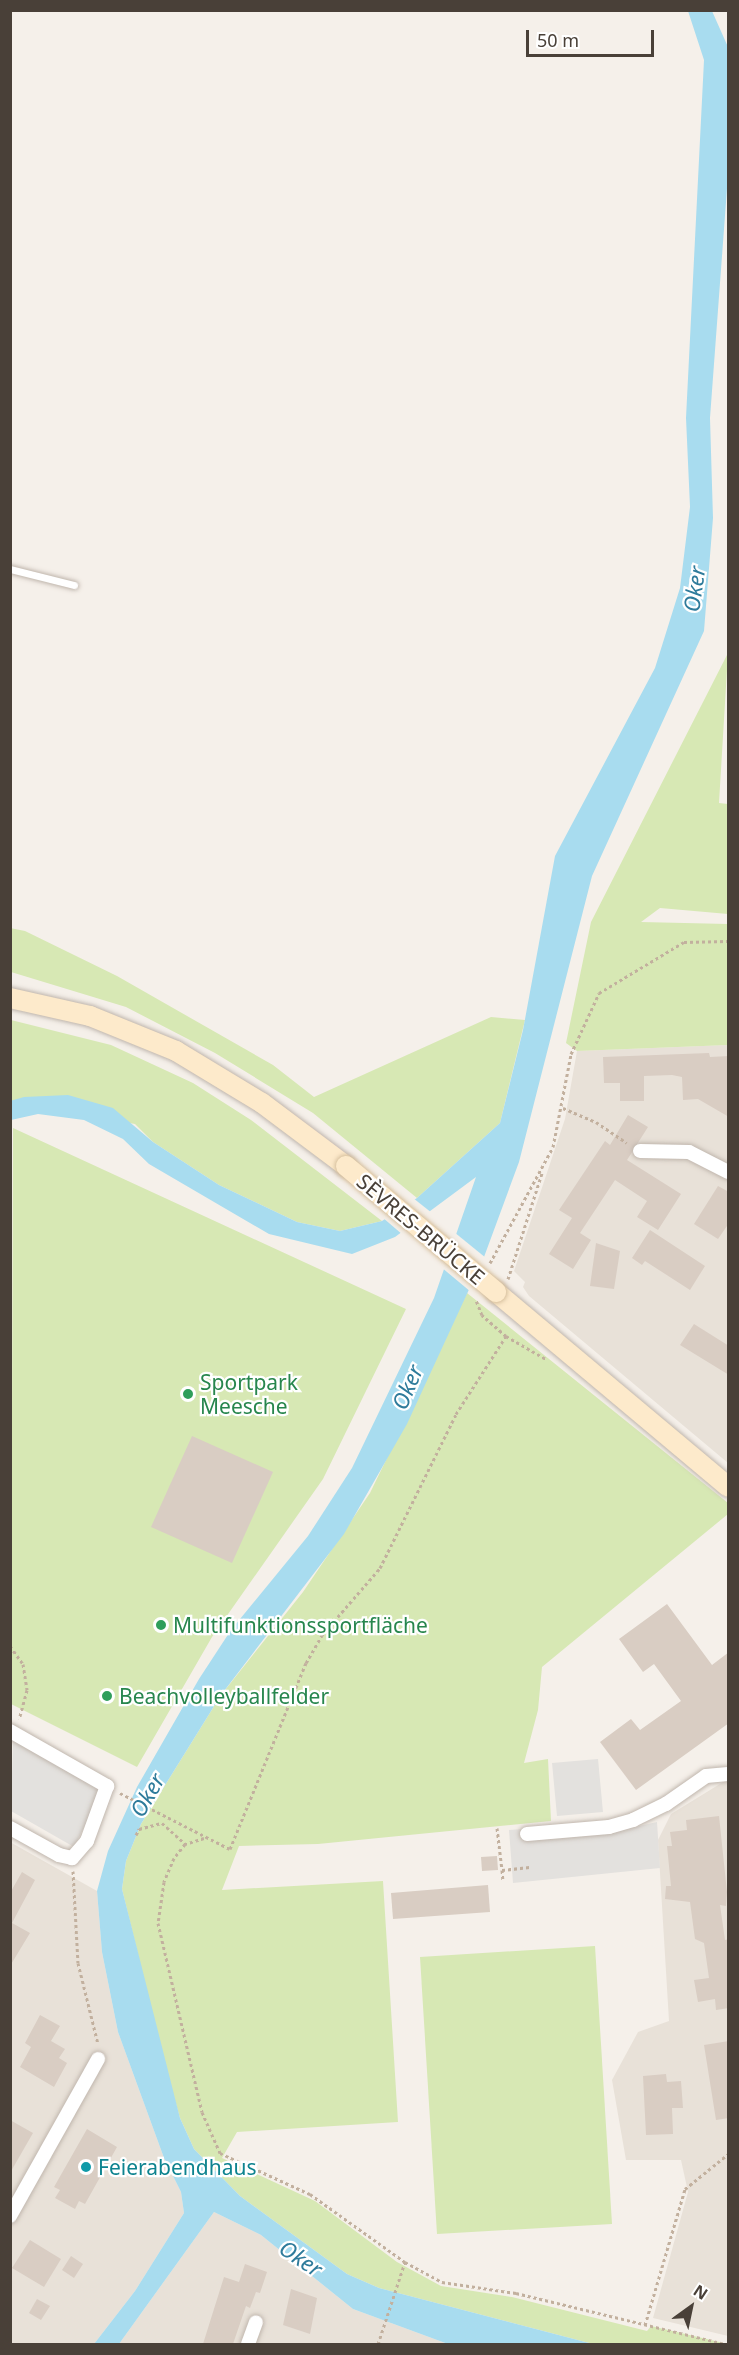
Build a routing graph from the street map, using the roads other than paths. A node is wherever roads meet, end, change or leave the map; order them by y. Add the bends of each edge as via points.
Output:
1 (10, 569) edge
2 (74, 585) dead end
3 (10, 998) edge
4 (640, 1151) road end
5 (729, 1172) edge
6 (729, 1487) edge
7 (13, 1727) edge
8 (729, 1774) edge
9 (10, 1828) edge
10 (527, 1834) dead end
11 (98, 2059) road end
12 (14, 2199) edge
13 (10, 2216) edge
14 (256, 2322) dead end
15 (248, 2344) edge

1 - 2 lane
3 - 6 main road, SÈVRES-BRÜCKE, bridge via 90,1016 176,1052 262,1102 346,1166
4 - 5 street via 689,1152
7 - 9 street via 107,1786 87,1841 72,1858
8 - 10 street via 706,1776 666,1804 633,1820 609,1827
11 - 12 street
12 - 13 street
14 - 15 street

